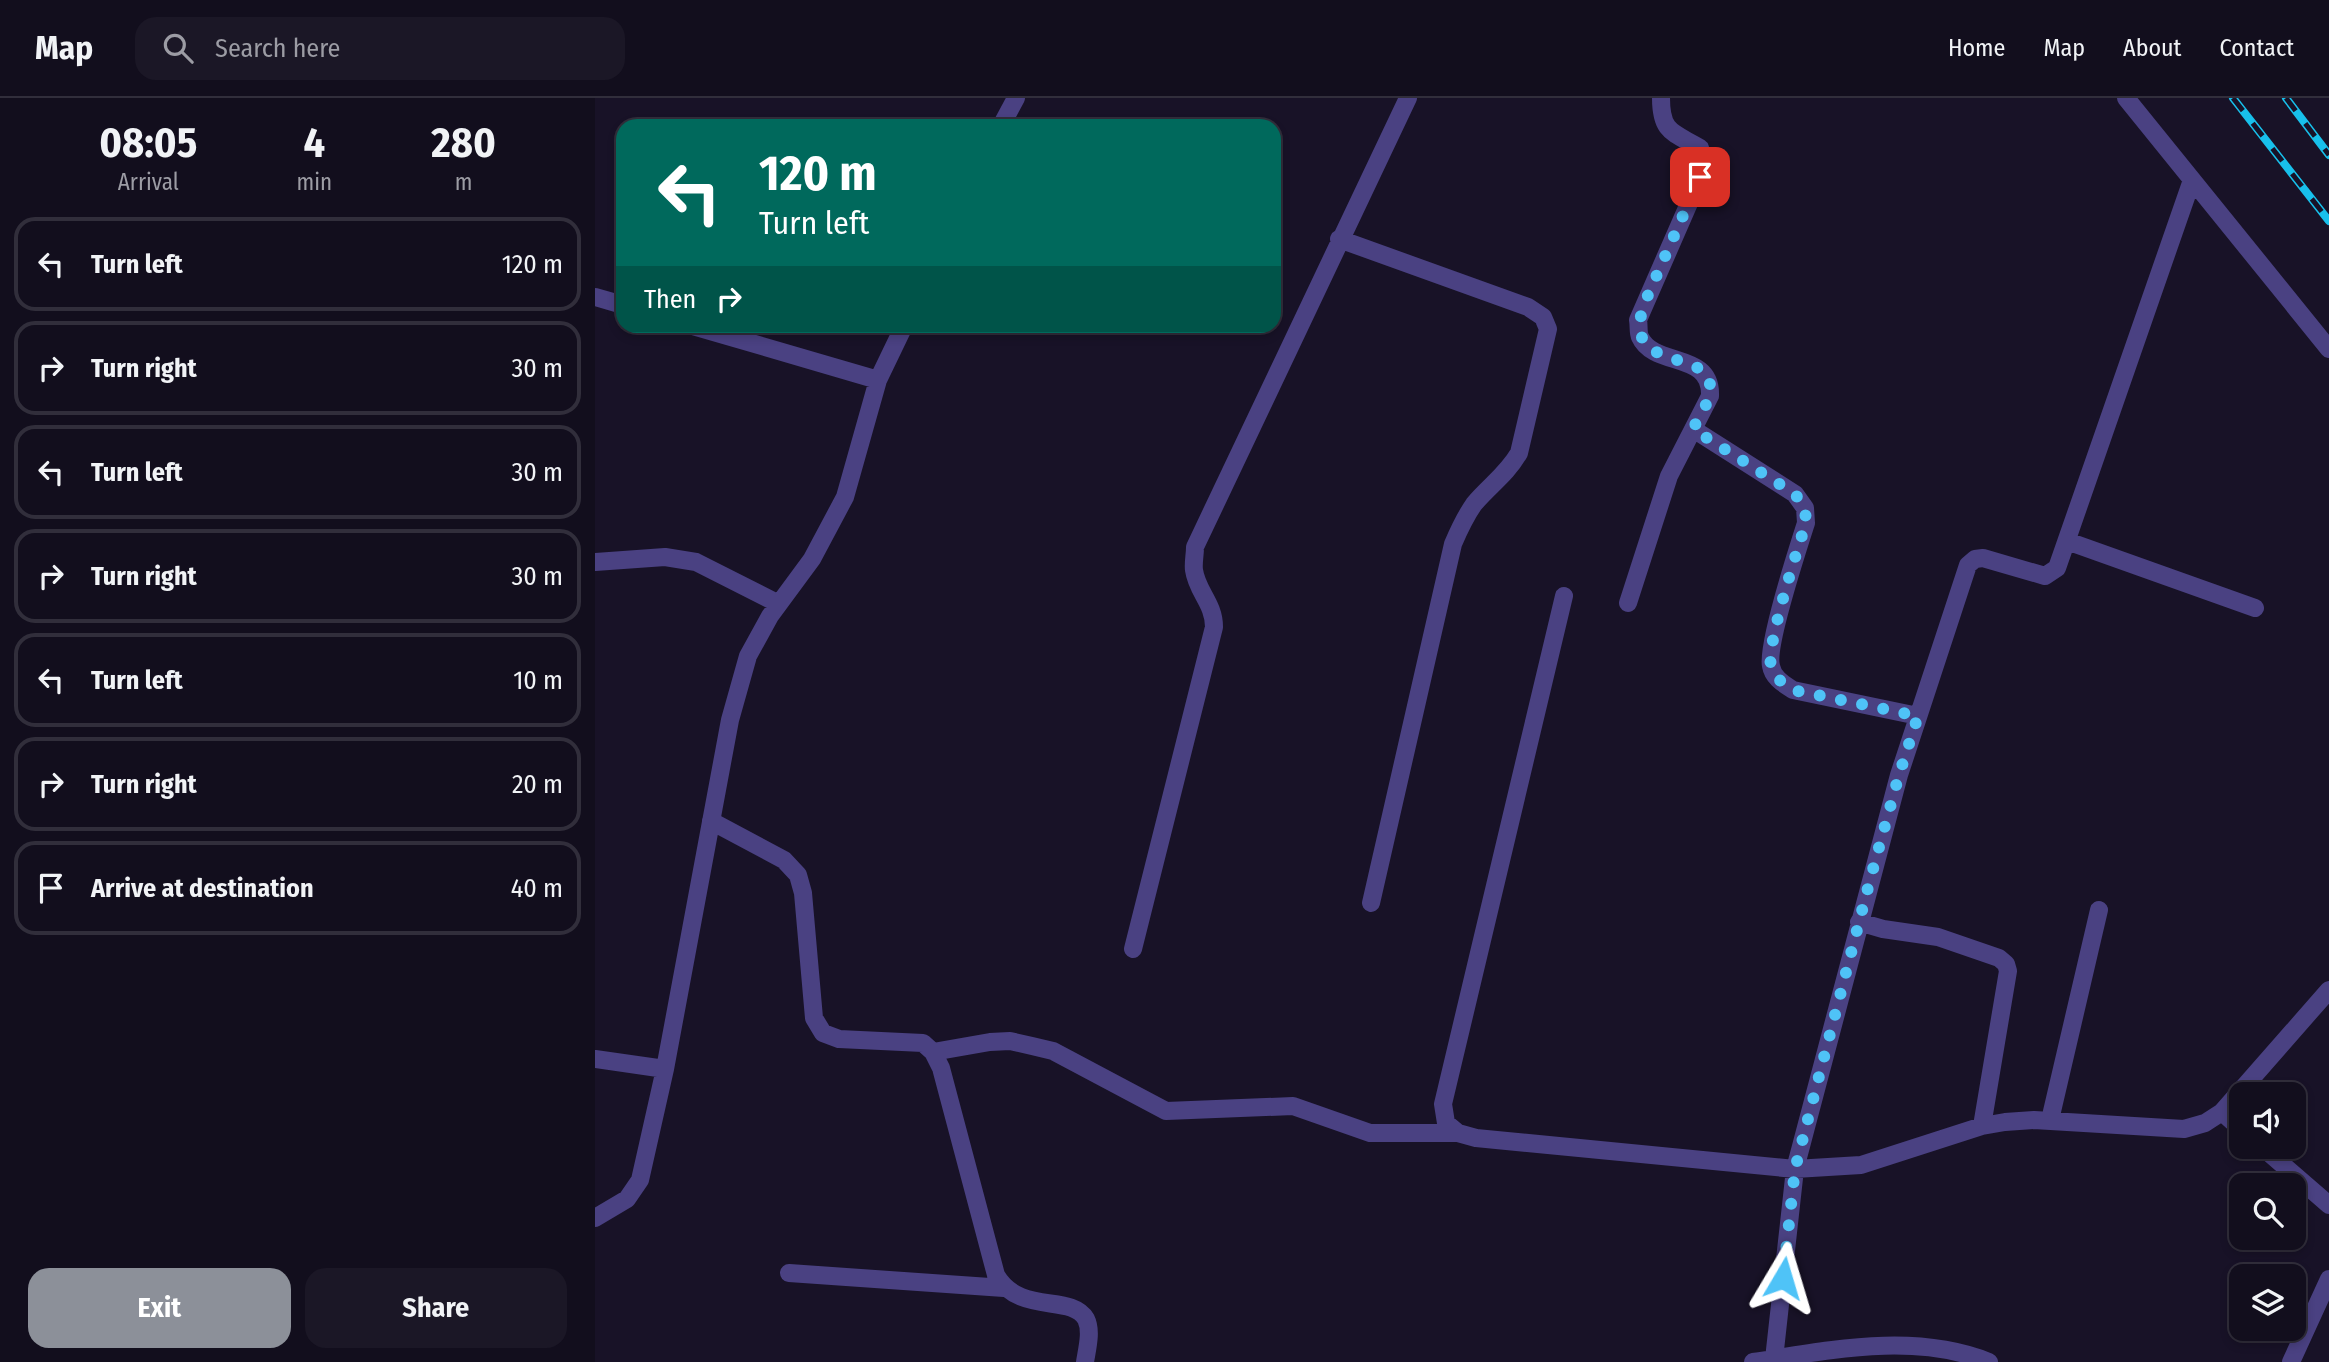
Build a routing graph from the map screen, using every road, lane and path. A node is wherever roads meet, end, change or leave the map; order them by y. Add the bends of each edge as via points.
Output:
1 (1016, 98) edge
2 (1408, 98) edge
3 (1661, 98) edge
4 (2126, 98) edge
5 (1005, 119) edge
6 (2192, 180) junction
7 (1339, 239) junction
8 (595, 297) edge
9 (616, 303) edge
10 (717, 333) edge
11 (901, 333) edge
12 (2329, 349) edge
13 (878, 380) junction
14 (1693, 429) junction
15 (2067, 541) junction
16 (595, 562) edge
17 (1564, 596) dead end
18 (1628, 603) dead end
19 (779, 604) junction
20 (2255, 608) dead end
21 (1918, 716) junction
22 (711, 821) junction
23 (1371, 903) dead end
24 (2098, 910) dead end
25 (1859, 922) junction
26 (1133, 949) dead end
27 (2329, 990) edge
28 (933, 1052) junction
29 (595, 1059) edge
30 (665, 1069) junction
31 (2222, 1112) junction
32 (2229, 1118) edge
33 (2050, 1121) junction
34 (1982, 1125) junction
35 (1458, 1133) junction
36 (2276, 1159) edge
37 (1795, 1169) junction
38 (2329, 1205) edge
39 (595, 1218) edge
40 (789, 1273) dead end
41 (2329, 1279) edge
42 (1003, 1288) junction
43 (1895, 1353) edge
44 (1774, 1359) junction
45 (1085, 1362) edge
46 (1752, 1362) edge
47 (1989, 1362) edge
48 (2291, 1362) edge

1 - 5 street
2 - 7 street
3 - 14 street via 1661,118 1669,131 1700,148 1703,162 1638,320 1640,337 1649,348 1704,372 1710,382 1710,396
4 - 6 street
6 - 12 street
6 - 15 street
7 - 23 street via 1528,307 1542,317 1548,330 1519,453 1462,522 1453,544
7 - 26 street via 1195,547 1194,569 1214,612 1214,627
8 - 9 street
10 - 13 street
11 - 13 street
13 - 19 street via 845,497 812,559
14 - 18 street via 1669,476
14 - 21 street via 1795,494 1805,508 1806,523 1772,644 1770,666 1778,680 1793,690
15 - 20 street
15 - 21 street via 2051,575 1983,558 1968,565
16 - 19 street via 665,556 697,562
17 - 35 street via 1443,1104 1446,1123
19 - 22 street via 748,656 730,720
21 - 25 street
22 - 28 street via 784,860 798,875 814,1018 823,1033 839,1039 923,1043
22 - 30 street
24 - 33 street
25 - 34 street via 1938,937 2006,964
25 - 37 street
27 - 31 street
28 - 35 street via 990,1041 1053,1051 1166,1111 1293,1106 1370,1133
28 - 42 street
29 - 30 street
30 - 39 street via 640,1180 627,1199
31 - 32 street
31 - 33 street via 2184,1129
33 - 34 street
34 - 37 street via 1861,1165
35 - 37 street
36 - 38 street
37 - 44 street
40 - 42 street
41 - 48 street
42 - 45 street via 1018,1297 1079,1310 1087,1320 1089,1335
43 - 44 street
43 - 47 street via 1930,1345
44 - 46 street

